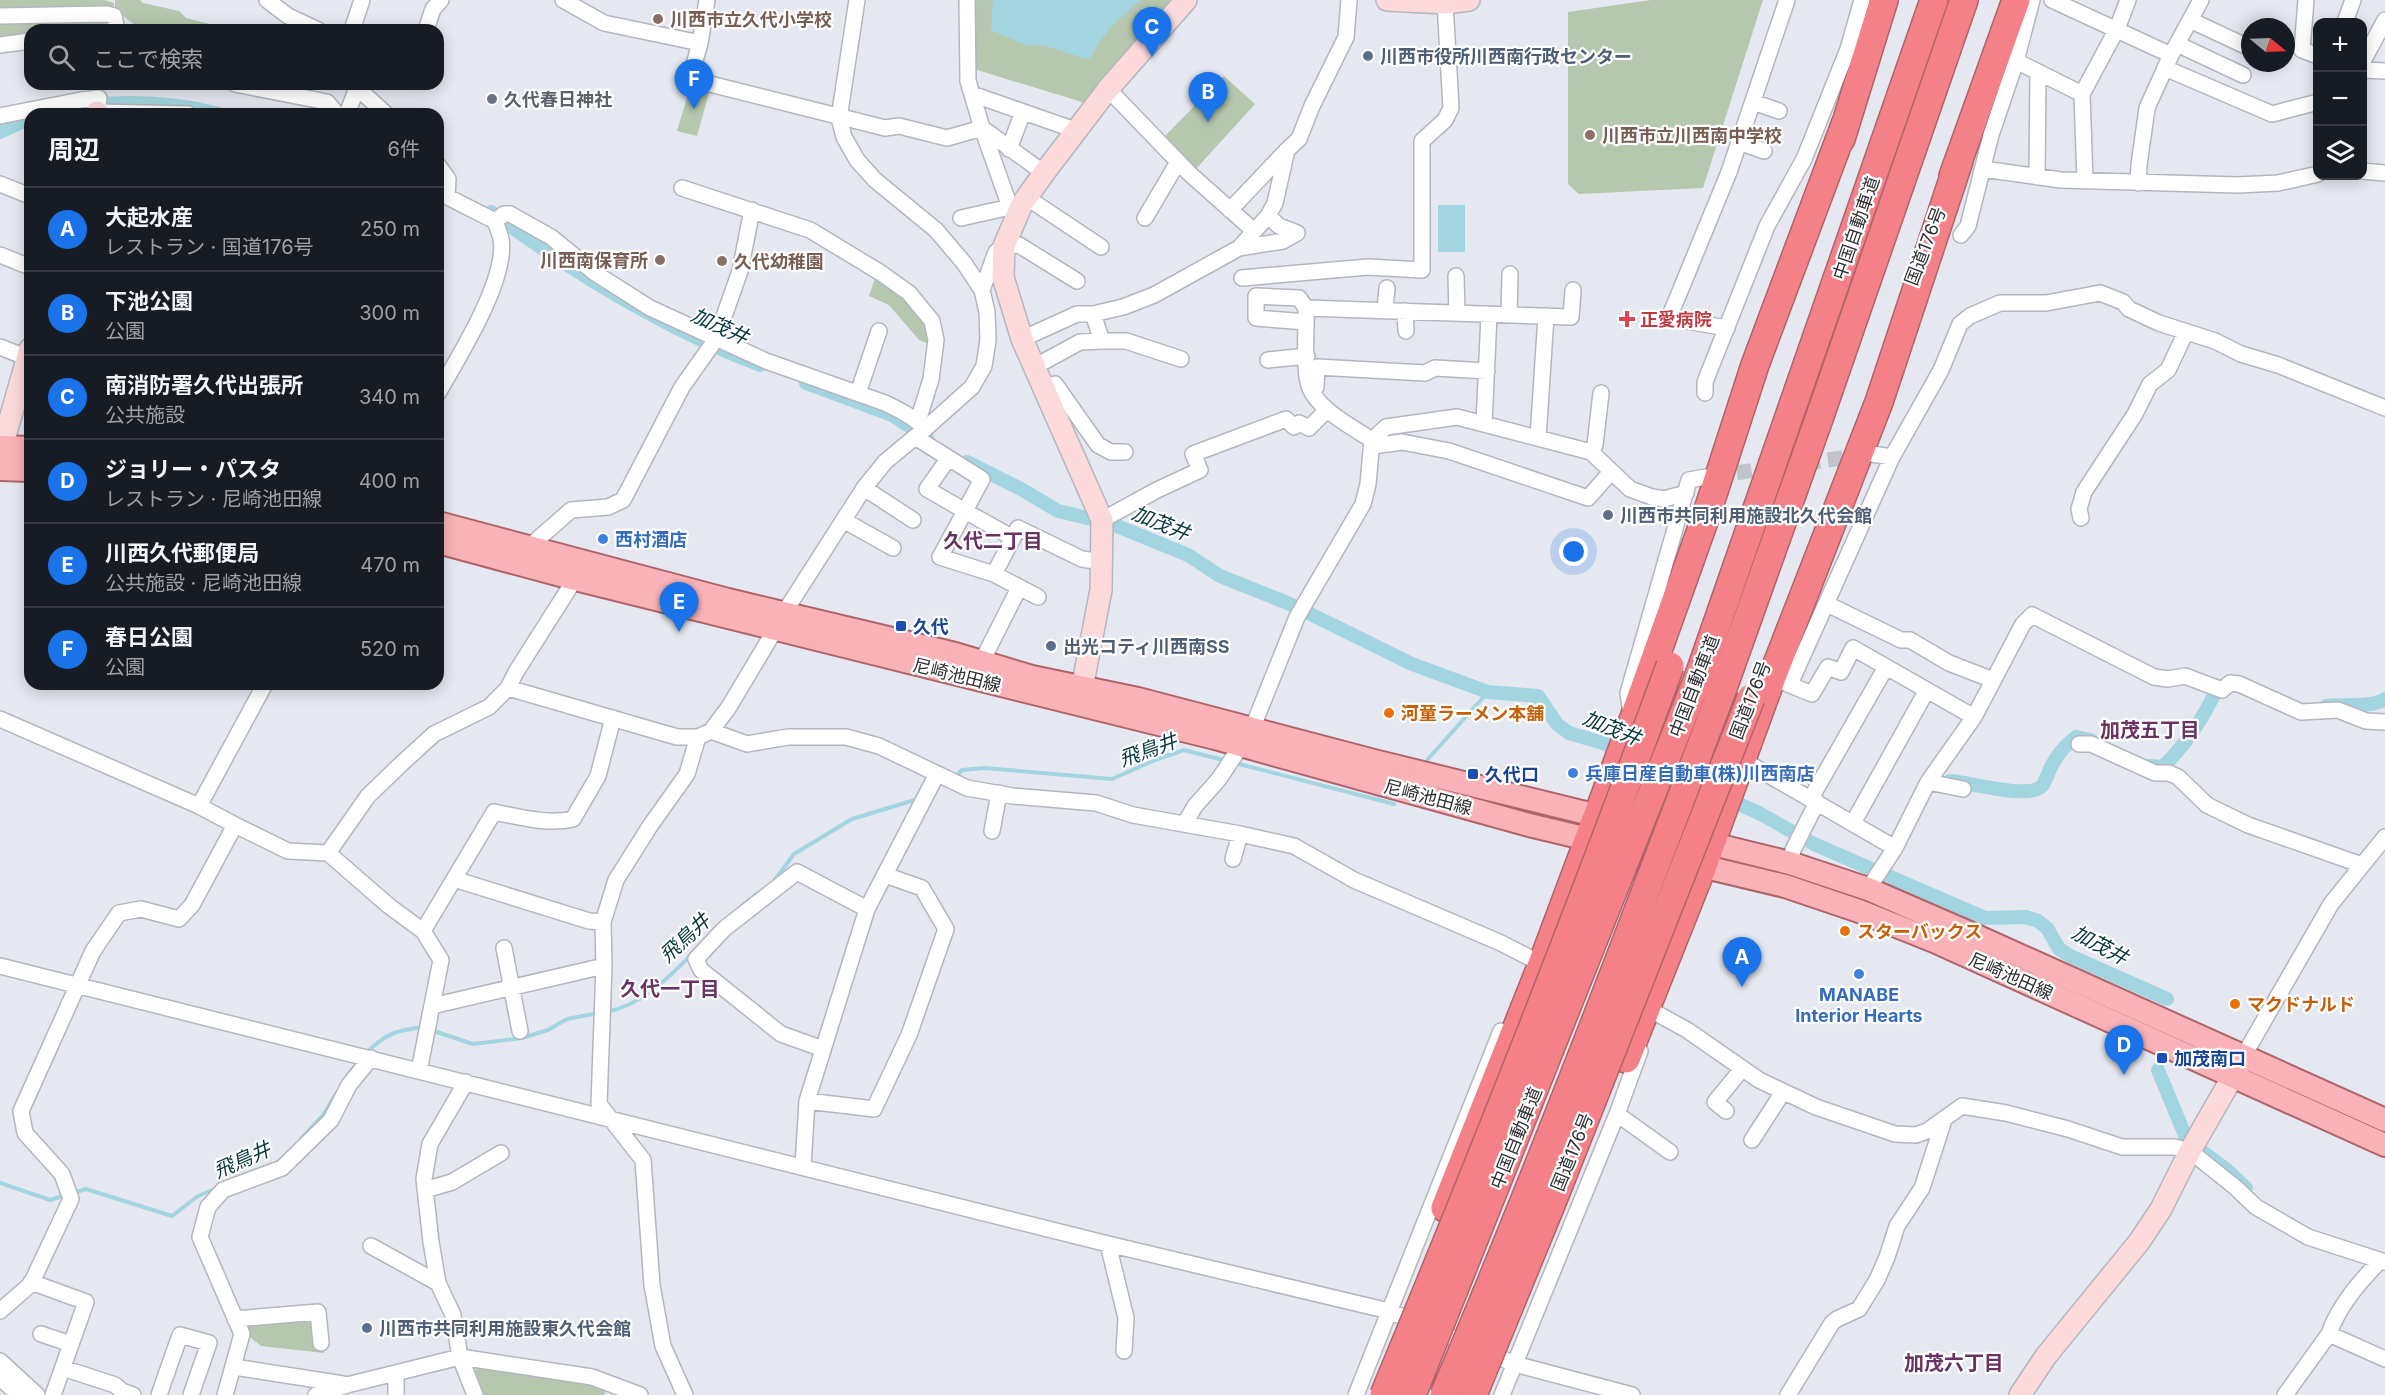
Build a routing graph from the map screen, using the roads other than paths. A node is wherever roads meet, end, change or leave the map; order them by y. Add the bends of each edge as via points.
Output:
1 (267, 0) edge
2 (362, 0) edge
3 (441, 0) edge
4 (563, 0) edge
5 (707, 0) edge
6 (857, 0) edge
7 (967, 0) edge
8 (1186, 0) edge
9 (1349, 0) edge
10 (1386, 0) edge
11 (1469, 0) edge
12 (1787, 0) edge
13 (1862, 0) edge
14 (1884, 0) edge
15 (1934, 0) edge
16 (1964, 0) edge
17 (2016, 0) edge
18 (2032, 0) edge
19 (2052, 0) edge
20 (2128, 0) edge
21 (2201, 0) edge
22 (2306, 0) edge
23 (2353, 0) edge
24 (119, 3) dead end
25 (1445, 3) junction
26 (0, 16) edge
27 (2346, 18) edge
28 (2190, 20) junction
29 (2385, 20) edge
30 (116, 24) edge
31 (117, 24) edge
32 (305, 24) edge
33 (354, 24) edge
34 (428, 24) edge
35 (2117, 29) junction
36 (24, 42) edge
37 (700, 43) junction
38 (2241, 44) edge
39 (0, 45) edge
40 (2313, 54) edge
41 (2367, 54) edge
42 (2171, 56) junction
43 (2016, 61) junction
44 (2367, 70) edge
45 (2385, 71) edge
46 (2038, 72) junction
47 (2243, 75) dead end
48 (1108, 89) junction
49 (266, 90) edge
50 (354, 90) edge
51 (359, 90) edge
52 (972, 94) junction
53 (2082, 94) junction
54 (99, 102) edge
55 (1753, 102) junction
56 (2313, 103) edge
57 (40, 108) edge
58 (126, 108) edge
59 (332, 108) edge
60 (349, 108) edge
61 (379, 108) edge
62 (24, 111) edge
63 (1779, 111) dead end
64 (1023, 112) junction
65 (0, 116) edge
66 (839, 118) junction
67 (1846, 122) junction
68 (982, 128) junction
69 (1075, 130) junction
70 (1739, 142) junction
71 (1010, 148) junction
72 (1287, 150) junction
73 (1764, 151) dead end
74 (1178, 162) junction
75 (1971, 165) junction
76 (2367, 171) edge
77 (1044, 173) junction
78 (2385, 173) edge
79 (444, 174) edge
80 (2313, 175) edge
81 (2037, 177) junction
82 (2085, 181) junction
83 (2138, 183) junction
84 (0, 184) edge
85 (682, 188) dead end
86 (444, 191) edge
87 (24, 194) edge
88 (444, 195) edge
89 (1019, 203) junction
90 (752, 210) junction
91 (1230, 210) junction
92 (1268, 216) junction
93 (961, 218) dead end
94 (1145, 218) dead end
95 (495, 221) junction
96 (1253, 230) junction
97 (1961, 235) dead end
98 (1004, 246) junction
99 (1101, 247) dead end
100 (1239, 248) junction
101 (0, 255) edge
102 (24, 265) edge
103 (1510, 274) dead end
104 (1456, 276) dead end
105 (1242, 278) dead end
106 (1077, 281) dead end
107 (1387, 288) dead end
108 (982, 290) junction
109 (1573, 290) dead end
110 (1385, 310) junction
111 (1405, 311) junction
112 (1457, 313) junction
113 (1093, 314) junction
114 (1489, 315) junction
115 (1509, 315) junction
116 (1546, 316) junction
117 (1953, 319) dead end
118 (1727, 328) junction
119 (879, 331) dead end
120 (1406, 331) dead end
121 (2186, 332) junction
122 (1955, 338) junction
123 (716, 339) junction
124 (1022, 339) junction
125 (1102, 341) junction
126 (0, 347) edge
127 (24, 352) edge
128 (1307, 356) junction
129 (1181, 359) dead end
130 (1268, 360) dead end
131 (24, 366) edge
132 (1034, 367) junction
133 (1487, 371) junction
134 (444, 382) edge
135 (1045, 387) junction
136 (858, 393) junction
137 (1601, 393) dead end
138 (1705, 393) dead end
139 (1313, 394) junction
140 (2385, 408) edge
141 (1327, 410) junction
142 (6, 412) edge
143 (1484, 424) junction
144 (919, 429) junction
145 (1538, 438) junction
146 (1372, 443) junction
147 (24, 449) edge
148 (1125, 452) dead end
149 (1591, 452) junction
150 (0, 454) edge
151 (1872, 454) tunnel mouth
152 (1892, 457) junction
153 (948, 459) junction
154 (24, 467) edge
155 (1611, 472) junction
156 (1706, 477) tunnel mouth
157 (864, 488) junction
158 (1686, 493) junction
159 (965, 511) junction
160 (2081, 518) dead end
161 (913, 519) dead end
162 (1102, 520) junction
163 (845, 521) junction
164 (444, 524) edge
165 (1013, 538) junction
166 (444, 544) edge
167 (530, 546) junction
168 (893, 548) dead end
169 (1102, 562) junction
170 (994, 574) junction
171 (575, 579) junction
172 (1019, 588) junction
173 (1038, 597) dead end
174 (1827, 604) junction
175 (780, 621) junction
176 (982, 661) junction
177 (1886, 667) junction
178 (1993, 680) junction
179 (1781, 681) junction
180 (508, 688) junction
181 (262, 690) edge
182 (1926, 690) junction
183 (1079, 696) junction
184 (1974, 717) junction
185 (613, 718) junction
186 (0, 719) edge
187 (2385, 722) edge
188 (1632, 723) junction
189 (704, 734) junction
190 (1246, 737) junction
191 (2079, 744) dead end
192 (1741, 759) junction
193 (938, 774) junction
194 (1928, 782) junction
195 (1963, 789) dead end
196 (999, 794) junction
197 (1814, 800) junction
198 (199, 806) junction
199 (1185, 823) junction
200 (1853, 823) junction
201 (235, 825) junction
202 (1593, 827) junction
203 (992, 831) dead end
204 (1240, 834) junction
205 (2385, 837) edge
206 (1895, 848) junction
207 (328, 853) junction
208 (1706, 856) junction
209 (1233, 859) dead end
210 (1790, 863) junction
211 (2362, 865) junction
212 (885, 875) junction
213 (454, 879) junction
214 (1868, 889) junction
215 (867, 909) junction
216 (603, 922) junction
217 (423, 931) junction
218 (504, 948) dead end
219 (1542, 964) junction
220 (0, 966) edge
221 (604, 966) junction
222 (78, 985) junction
223 (511, 987) junction
224 (432, 1006) junction
225 (1647, 1008) junction
226 (520, 1031) dead end
227 (823, 1050) junction
228 (371, 1058) junction
229 (2239, 1067) junction
230 (1742, 1069) junction
231 (419, 1071) junction
232 (466, 1082) junction
233 (1783, 1092) junction
234 (807, 1101) junction
235 (1726, 1111) dead end
236 (1617, 1114) junction
237 (609, 1119) junction
238 (1944, 1120) junction
239 (2385, 1120) edge
240 (1752, 1140) dead end
241 (2385, 1144) edge
242 (2190, 1151) junction
243 (1670, 1152) dead end
244 (501, 1153) dead end
245 (803, 1167) junction
246 (425, 1190) junction
247 (1108, 1244) junction
248 (371, 1246) dead end
249 (2383, 1262) edge
250 (32, 1282) junction
251 (438, 1283) junction
252 (0, 1311) edge
253 (1389, 1311) junction
254 (235, 1319) junction
255 (41, 1334) dead end
256 (2329, 1334) junction
257 (321, 1343) dead end
258 (71, 1344) junction
259 (1124, 1351) dead end
260 (460, 1357) junction
261 (2385, 1359) edge
262 (0, 1361) edge
263 (1515, 1365) junction
264 (234, 1367) junction
265 (63, 1368) junction
266 (396, 1373) junction
267 (347, 1385) junction
268 (112, 1390) edge
269 (37, 1395) edge
270 (53, 1395) edge
271 (133, 1395) edge
272 (159, 1395) edge
273 (191, 1395) edge
274 (225, 1395) edge
275 (316, 1395) edge
276 (396, 1395) edge
277 (475, 1395) edge
278 (640, 1395) edge
279 (685, 1395) edge
280 (1356, 1395) edge
281 (1369, 1395) edge
282 (1384, 1395) edge
283 (1412, 1395) edge
284 (1444, 1395) edge
285 (1473, 1395) edge
286 (1489, 1395) edge
287 (1502, 1395) edge
288 (1632, 1395) edge
289 (1788, 1395) edge
290 (2020, 1395) edge
291 (2285, 1395) edge

1 - 32 street
2 - 33 street
3 - 34 street
4 - 37 street via 604,23
5 - 37 street
6 - 66 street
7 - 52 street via 968,81
8 - 48 street
9 - 72 street via 1346,37 1299,139
10 - 25 street
11 - 25 street
12 - 55 street
13 - 118 street via 1848,49 1804,159 1767,226
14 - 67 highway
15 - 283 highway, 中国自動車道, bridge via 1698,678
16 - 284 highway, 中国自動車道, bridge via 1723,687
17 - 75 highway, 国道176号
18 - 43 street
19 - 35 street
20 - 35 street
21 - 28 street
22 - 40 street via 2302,50
23 - 27 street
24 - 31 street
25 - 105 street via 1451,108 1445,120 1422,141 1422,270 1368,267
26 - 30 street via 107,14 114,16
28 - 38 street
28 - 42 street
29 - 41 street
35 - 42 street
35 - 53 street
36 - 39 street
37 - 66 street via 690,79
42 - 47 street
42 - 56 street via 2272,114
42 - 83 street via 2147,108
43 - 46 street
43 - 75 street via 1991,135
44 - 45 street
46 - 53 street
46 - 81 street
48 - 69 street
48 - 74 street
49 - 59 street via 327,102
50 - 60 street
51 - 61 street
52 - 64 street
52 - 68 street
53 - 82 street
54 - 57 street via 81,100
54 - 58 street
55 - 63 street
55 - 70 street
62 - 65 street
64 - 69 street
64 - 71 street
66 - 68 street via 885,128 899,126 947,138
66 - 108 street via 857,160 875,180 936,230
67 - 188 highway via 1755,365 1696,546
67 - 282 highway, bridge via 1775,355 1670,666 1564,951
68 - 71 street
68 - 89 street
69 - 77 street
70 - 73 street
70 - 118 street via 1671,313 1674,319
71 - 77 street
72 - 91 street
72 - 92 street via 1275,203
74 - 91 street
74 - 94 street
75 - 81 street
75 - 97 street via 1968,226
75 - 179 highway via 1879,402
75 - 285 highway, 国道176号, bridge via 1750,698
76 - 78 street
77 - 89 street
79 - 86 street via 448,180
80 - 83 street via 2278,183 2238,185
81 - 82 street
82 - 83 street
84 - 87 street
85 - 90 street
88 - 95 street
89 - 93 street
89 - 98 street
89 - 99 street
90 - 123 street via 740,271
90 - 144 street via 810,230 881,273 909,293 932,321 936,340
91 - 96 street
92 - 96 street
92 - 100 street via 1279,226 1297,233 1283,241
95 - 123 street via 510,214 551,237 595,273 650,308
95 - 134 street via 501,240 497,273 488,301
96 - 100 street
98 - 106 street via 1019,245
98 - 108 street via 996,252
98 - 124 street via 1003,277
100 - 113 street via 1154,295
101 - 102 street
103 - 115 street
104 - 112 street
107 - 110 street
108 - 144 street via 988,340 984,366 972,387
109 - 116 street via 1576,317
110 - 111 street
110 - 128 street via 1306,315
111 - 112 street
111 - 120 street
112 - 114 street
113 - 124 street via 1077,314
113 - 125 street
114 - 115 street
114 - 133 street
115 - 116 street
116 - 145 street via 1537,397
117 - 122 street
118 - 138 street via 1705,382
119 - 136 street
121 - 122 street via 2100,293 2046,303 2000,303 1970,316 1960,324
121 - 140 street
121 - 160 street via 2168,370 2150,384 2084,492 2079,509
122 - 152 street
123 - 136 street
123 - 167 street via 682,387 623,500 609,507 571,510
124 - 132 street
125 - 129 street via 1125,341
125 - 132 street via 1080,342
126 - 127 street
128 - 130 street
128 - 139 street via 1308,383
131 - 142 street
132 - 135 street
133 - 139 street via 1435,368 1425,373 1317,367
133 - 143 street
135 - 148 street via 1055,384 1098,445 1111,452
135 - 162 street
136 - 144 street via 885,403
137 - 149 street
139 - 141 street
141 - 146 street
141 - 162 street via 1309,428 1299,423 1294,427 1286,419 1193,454 1200,470
142 - 150 street
143 - 145 street
143 - 146 street via 1457,417 1386,427
144 - 153 street
144 - 157 street
145 - 149 street
146 - 155 street via 1402,442 1449,452 1588,498
146 - 190 street via 1363,504 1297,617
147 - 150 main road
149 - 155 street
150 - 154 main road
151 - 152 street
152 - 174 street
153 - 159 street via 982,479
153 - 159 street via 927,489
155 - 158 street via 1630,489 1652,497 1664,499
156 - 158 street via 1689,480
157 - 161 street
157 - 163 street
158 - 188 street via 1628,693
159 - 165 street
159 - 170 street via 940,557
162 - 169 street
163 - 168 street
163 - 175 street
164 - 167 main road, 尼崎池田線
165 - 169 street via 1018,528 1082,559
165 - 170 street
166 - 171 main road, 尼崎池田線
167 - 175 main road, 尼崎池田線 via 728,600
169 - 183 street via 1101,590
170 - 172 street
171 - 175 main road, 尼崎池田線
171 - 180 street
172 - 173 street
172 - 176 street
174 - 178 street
174 - 179 street
175 - 176 main road, 尼崎池田線
175 - 183 main road, 尼崎池田線
175 - 189 street via 729,707
176 - 183 main road, 尼崎池田線
177 - 179 street via 1853,648 1841,672 1828,667 1812,694
177 - 182 street
177 - 197 street
178 - 184 street
178 - 187 street via 2032,615 2154,676 2185,676 2222,690 2229,683 2239,684 2301,712 2338,710 2366,721
179 - 192 highway
180 - 185 street
180 - 207 street via 489,707 434,734 368,796
181 - 198 street
182 - 184 street
182 - 200 street
183 - 190 main road, 尼崎池田線
184 - 194 street
185 - 189 street via 677,737
185 - 213 street via 598,776 573,819 537,820 494,812
186 - 198 street
188 - 202 highway
189 - 193 street via 747,744 788,737 846,737 879,746
189 - 216 street via 687,774 616,880
190 - 199 street
190 - 202 main road, 尼崎池田線 via 1529,825
191 - 211 street via 2091,744 2155,773 2169,773 2207,805 2238,820
192 - 197 street
192 - 208 highway
193 - 196 street via 967,788
193 - 212 street
194 - 195 street
194 - 206 street
196 - 199 street via 1096,803 1133,815
196 - 203 street
197 - 200 street
197 - 210 street
198 - 201 street
199 - 204 street
200 - 206 street
201 - 207 street via 288,851
201 - 222 street via 192,905 179,919 141,909 119,913 93,951
202 - 208 main road, 尼崎池田線
202 - 219 highway
204 - 209 street
204 - 219 street via 1294,846 1354,880
205 - 211 street
206 - 214 street
207 - 217 street
208 - 210 main road, 尼崎池田線
208 - 225 highway
208 - 229 main road, 尼崎池田線 via 1859,911
210 - 214 main road, 尼崎池田線
211 - 229 street via 2331,904
212 - 215 street
212 - 234 street via 922,888 946,929 913,1024 874,1109
213 - 216 street
213 - 217 street
214 - 229 main road, 尼崎池田線 via 1974,934
215 - 227 street
215 - 227 street via 797,872 724,929 696,959 701,970 781,1034
216 - 221 street
217 - 224 street via 441,960
218 - 223 street
219 - 253 street via 1527,968
219 - 281 highway
220 - 222 street
221 - 223 street
221 - 237 street via 599,1104
222 - 228 street
222 - 250 street via 21,1111 26,1134 62,1174 71,1200
223 - 224 street
223 - 226 street
224 - 231 street
225 - 230 street via 1687,1030
225 - 236 street via 1640,1054
225 - 286 highway
227 - 234 street
228 - 231 street
228 - 254 street via 350,1085 331,1120 282,1168 223,1190 208,1207 200,1237
229 - 239 main road, 尼崎池田線
229 - 241 main road, 尼崎池田線
229 - 242 street
230 - 233 street
230 - 235 street via 1715,1102
231 - 232 street
232 - 237 street
232 - 246 street via 430,1144
233 - 238 street via 1905,1136 1927,1131
233 - 240 street
234 - 245 street
236 - 243 street
236 - 263 street
237 - 245 street
237 - 279 street via 643,1160 652,1285 663,1346
238 - 242 street via 1962,1106 2006,1113 2121,1147 2175,1147
238 - 289 street via 1922,1188 1897,1226 1877,1280 1858,1309 1832,1323
242 - 249 street via 2256,1207 2308,1237
242 - 290 street via 2161,1209 2139,1242 2046,1356
244 - 246 street via 452,1182
245 - 247 street
246 - 251 street
247 - 253 street
247 - 259 street via 1126,1318
248 - 251 street
249 - 256 street via 2368,1273 2334,1318
250 - 252 street
250 - 258 street via 86,1302
251 - 260 street via 453,1315
253 - 263 street
253 - 280 street
254 - 257 street via 318,1312
254 - 264 street via 242,1334
255 - 258 street
256 - 261 street
256 - 291 street
258 - 265 street
260 - 266 street
260 - 277 street
260 - 278 street via 592,1377
262 - 269 street
263 - 287 street
263 - 288 street
264 - 267 street
264 - 274 street
265 - 268 street
265 - 270 street
266 - 267 street
266 - 276 street
267 - 275 street
268 - 271 street
272 - 273 street via 180,1335 209,1343

